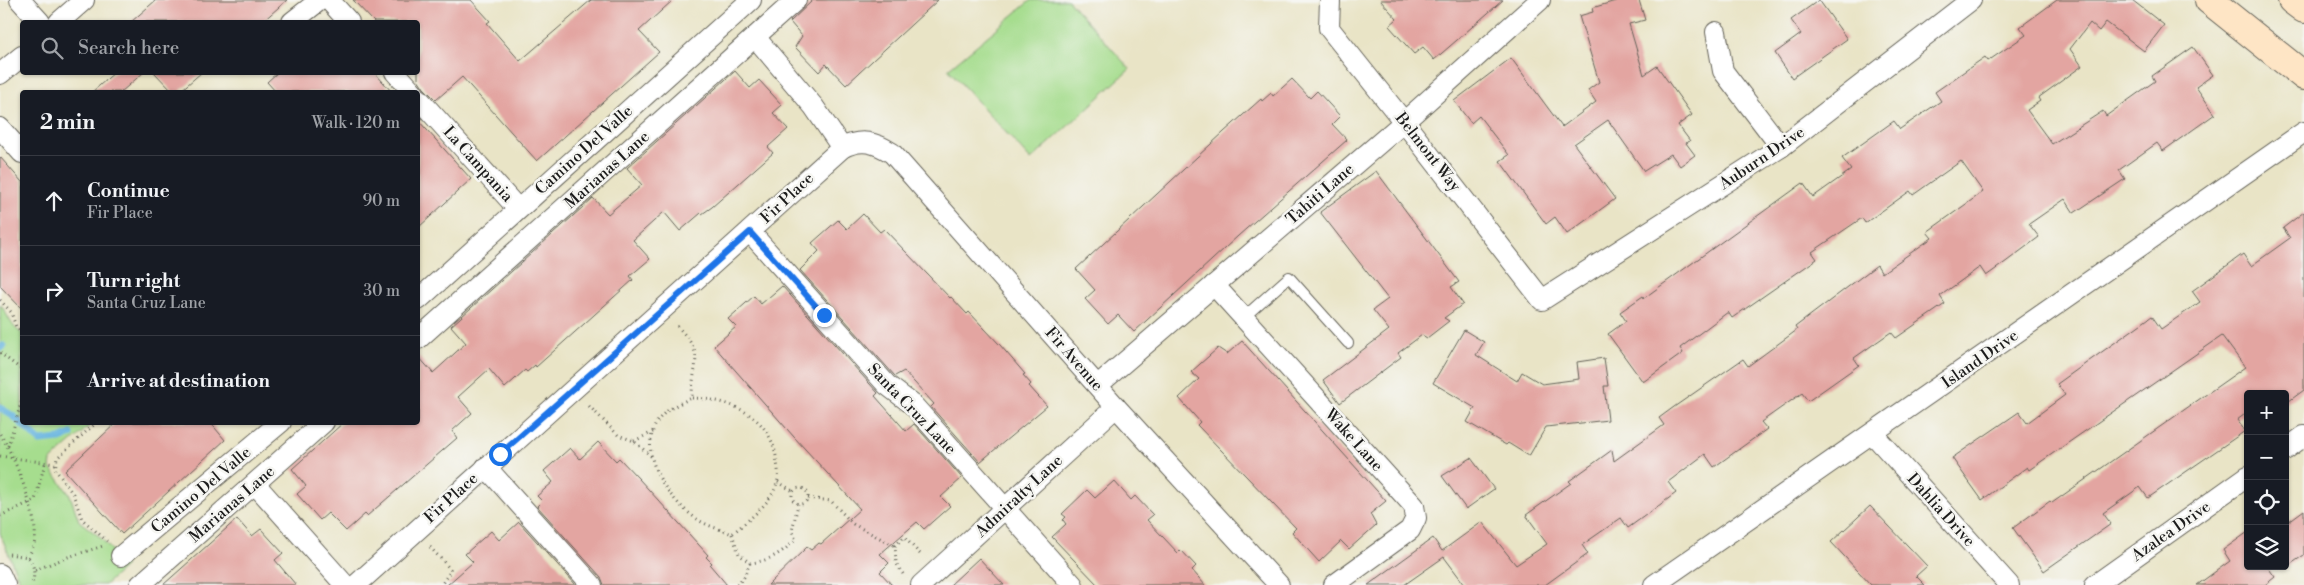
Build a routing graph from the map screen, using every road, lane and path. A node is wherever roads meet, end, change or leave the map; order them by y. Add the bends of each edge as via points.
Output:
1 (20, 0) edge
2 (84, 0) edge
3 (320, 0) edge
4 (329, 0) edge
5 (751, 0) edge
6 (796, 0) edge
7 (1330, 0) edge
8 (1540, 0) edge
9 (1970, 0) edge
10 (2210, 0) edge
11 (2292, 0) edge
12 (2304, 9) edge
13 (38, 20) edge
14 (61, 20) edge
15 (295, 20) edge
16 (347, 20) edge
17 (1716, 32) dead end
18 (755, 37) junction
19 (20, 58) edge
20 (0, 74) edge
21 (398, 75) edge
22 (2304, 76) edge
23 (411, 90) edge
24 (420, 100) edge
25 (1404, 122) junction
26 (0, 128) edge
27 (2304, 132) edge
28 (865, 141) joint
29 (1781, 147) junction
30 (842, 148) junction
31 (20, 151) edge
32 (518, 209) junction
33 (750, 232) junction
34 (1214, 285) junction
35 (420, 298) edge
36 (0, 300) edge
37 (1542, 300) joint
38 (662, 310) junction
39 (1243, 318) junction
40 (20, 330) edge
41 (420, 337) edge
42 (1348, 343) dead end
43 (0, 353) edge
44 (20, 368) edge
45 (1098, 385) junction
46 (574, 388) junction
47 (692, 398) junction
48 (1116, 407) junction
49 (20, 409) edge
50 (93, 425) edge
51 (275, 425) edge
52 (321, 425) edge
53 (653, 432) junction
54 (0, 434) edge
55 (1873, 434) junction
56 (2304, 436) edge
57 (634, 441) junction
58 (8, 446) junction
59 (2289, 447) edge
60 (0, 456) edge
61 (13, 456) junction
62 (653, 458) junction
63 (45, 464) junction
64 (55, 464) junction
65 (486, 467) junction
66 (2244, 479) edge
67 (778, 482) junction
68 (255, 484) junction
69 (793, 491) junction
70 (808, 498) junction
71 (28, 503) junction
72 (798, 504) junction
73 (1006, 510) junction
74 (0, 516) edge
75 (415, 531) junction
76 (732, 534) junction
77 (895, 546) junction
78 (121, 556) dead end
79 (28, 557) junction
80 (750, 563) junction
81 (3, 564) edge
82 (35, 570) junction
83 (936, 572) junction
84 (915, 582) edge
85 (4, 585) edge
86 (32, 585) edge
87 (140, 585) edge
88 (346, 585) edge
89 (356, 585) edge
90 (441, 585) edge
91 (592, 585) edge
92 (736, 585) edge
93 (1073, 585) edge
94 (1279, 585) edge
95 (1334, 585) edge
96 (1654, 585) edge
97 (2008, 585) edge
98 (2095, 585) edge

1 - 13 street
2 - 14 street
3 - 15 street
4 - 16 street
5 - 32 street, Camino Del Valle
6 - 18 street, Marianas Lane
7 - 25 street, Belmont Way via 1328,28
8 - 25 street, Tahiti Lane
9 - 29 street, Auburn Drive
10 - 22 main road
11 - 12 main road
17 - 29 street via 1723,70
18 - 30 street via 814,107
18 - 41 street, Marianas Lane
19 - 20 street
21 - 23 street
24 - 32 street, La Campania
25 - 34 street, Tahiti Lane
25 - 37 street, Belmont Way
26 - 31 street
27 - 55 street, Island Drive
28 - 30 street, Fir Place via 852,142
28 - 45 street, Fir Avenue via 878,144 892,153
29 - 37 street, Auburn Drive
30 - 33 street, Fir Place
32 - 35 street, Camino Del Valle
33 - 38 street, Fir Place
33 - 73 street, Santa Cruz Lane via 887,385 912,404
34 - 39 street, Wake Lane
34 - 45 street, Tahiti Lane
36 - 40 path
38 - 46 street, Fir Place
38 - 47 path via 696,350
39 - 42 lane via 1289,277
39 - 95 street, Wake Lane via 1414,506 1416,518 1410,530
43 - 44 path
45 - 48 street, Fir Avenue
46 - 57 path via 611,429
46 - 65 street, Fir Place
47 - 53 path via 667,410
47 - 67 path via 725,402 755,418 770,435 778,466
48 - 73 street, Admiralty Lane
48 - 94 street, Fir Avenue
49 - 58 path
50 - 64 path via 57,458
51 - 78 street, Camino Del Valle
52 - 68 street, Marianas Lane
53 - 57 path
53 - 62 path
54 - 58 path
55 - 96 street, Island Drive
55 - 97 street, Dahlia Drive
56 - 59 street
57 - 62 path
58 - 61 path
60 - 61 path
61 - 63 path
61 - 71 path
62 - 76 path via 659,477 673,498 697,519
63 - 64 path
63 - 71 path via 35,500
64 - 82 path via 55,469 73,494 82,520 110,544
65 - 75 street, Fir Place
65 - 91 street
66 - 98 street, Azalea Drive
67 - 69 path
67 - 76 path via 768,501
68 - 87 street, Marianas Lane
68 - 88 street
69 - 70 path via 796,488 805,490
69 - 72 path via 793,501
70 - 72 path
70 - 77 path via 831,501 853,524
71 - 74 path
71 - 79 path via 35,538
72 - 80 path via 792,531 796,540 764,562
73 - 83 street, Admiralty Lane
73 - 93 street, Santa Cruz Lane
75 - 89 street, Fir Place
75 - 90 path via 451,570
76 - 80 path via 739,554
77 - 83 path via 904,538
77 - 84 path via 896,562
79 - 81 path via 14,553
79 - 82 path
80 - 92 path
81 - 85 street
82 - 86 path
83 - 84 street, Admiralty Lane

